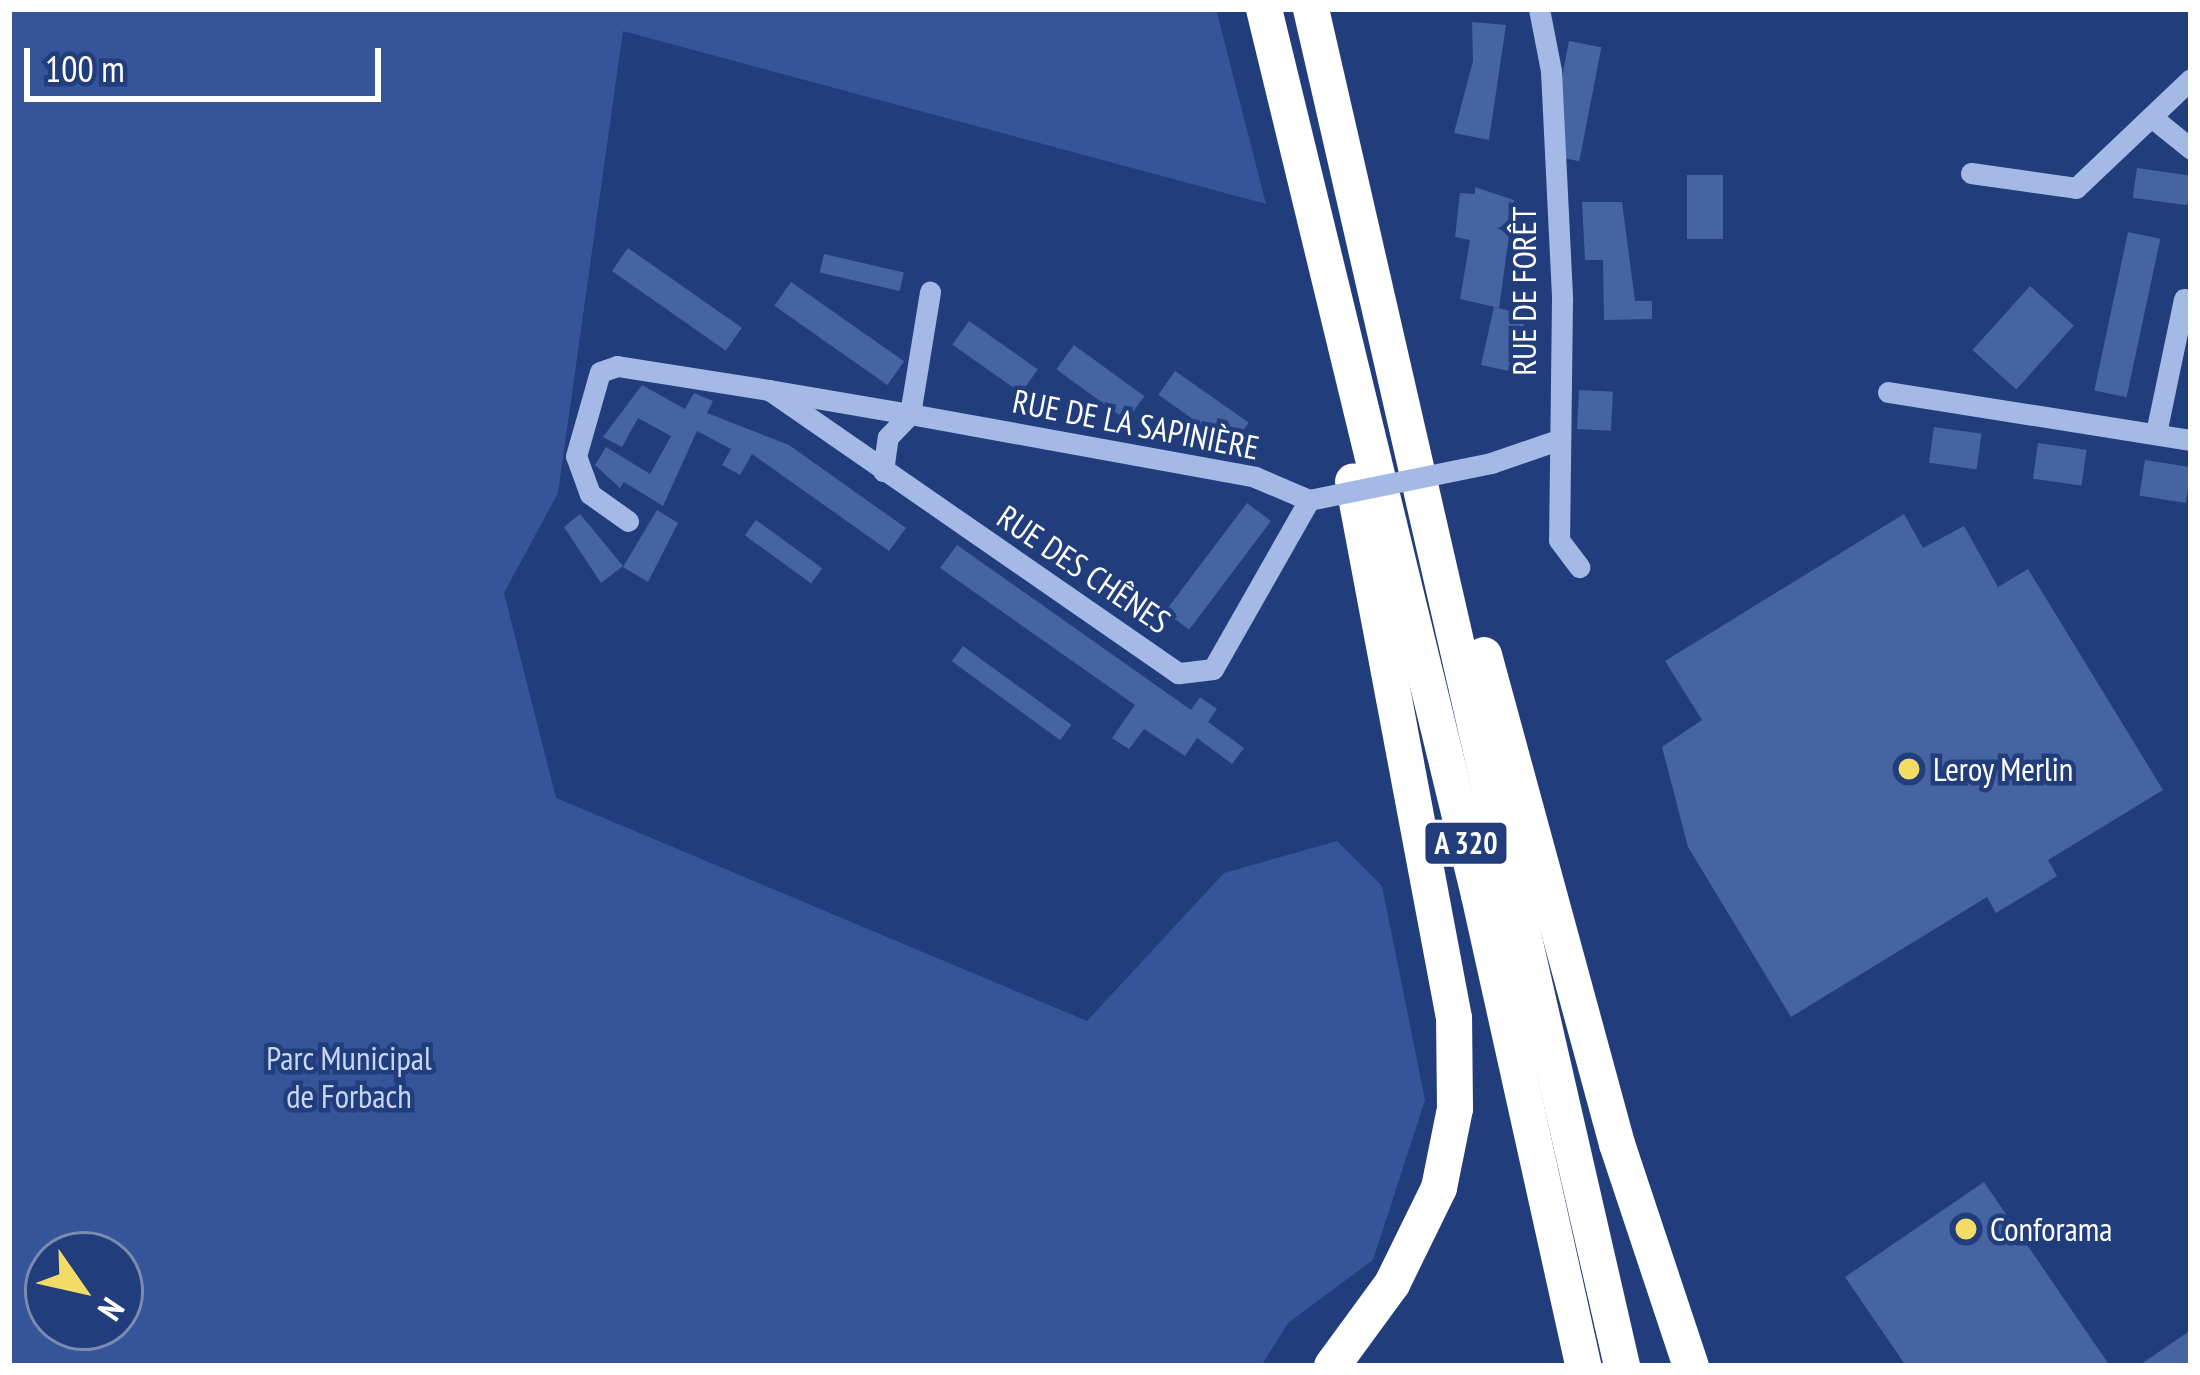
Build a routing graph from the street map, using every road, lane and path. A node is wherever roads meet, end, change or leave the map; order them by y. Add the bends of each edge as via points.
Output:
1 (1264, 9) edge
2 (1311, 9) edge
3 (1538, 9) edge
4 (2191, 79) edge
5 (2154, 119) junction
6 (2191, 149) edge
7 (1971, 173) dead end
8 (930, 292) dead end
9 (2184, 299) dead end
10 (1336, 322) junction
11 (769, 390) junction
12 (1888, 392) dead end
13 (910, 414) junction
14 (2156, 433) junction
15 (2191, 440) edge
16 (1555, 441) junction
17 (883, 471) junction
18 (1309, 500) junction
19 (1427, 510) junction
20 (628, 521) dead end
21 (1579, 567) dead end
22 (1332, 1366) edge
23 (1583, 1366) edge
24 (1622, 1366) edge
25 (1691, 1366) edge

1 - 10 highway, A 320
2 - 19 highway, A 320
3 - 16 street, RUE DE FORÊT via 1551,71 1562,300
4 - 5 street
5 - 6 street
5 - 7 street via 2076,188
8 - 13 street
9 - 14 street
10 - 22 highway via 1349,462 1454,1018 1455,1109 1439,1188 1392,1284
10 - 23 highway, A 320 via 1479,895
11 - 13 street, RUE DE LA SAPINIÈRE
11 - 17 street, RUE DES CHÊNES
11 - 20 street, RUE DE LA SAPINIÈRE via 617,366 600,372 576,456 590,494
12 - 14 street
13 - 17 street via 888,437
13 - 18 street, RUE DE LA SAPINIÈRE via 1255,477
14 - 15 street
16 - 18 street, bridge via 1491,463
16 - 21 street, RUE DE FORÊT via 1558,540
17 - 18 street, RUE DES CHÊNES via 1178,674 1213,669
19 - 24 highway, A 320
19 - 25 highway via 1480,641 1617,1144

